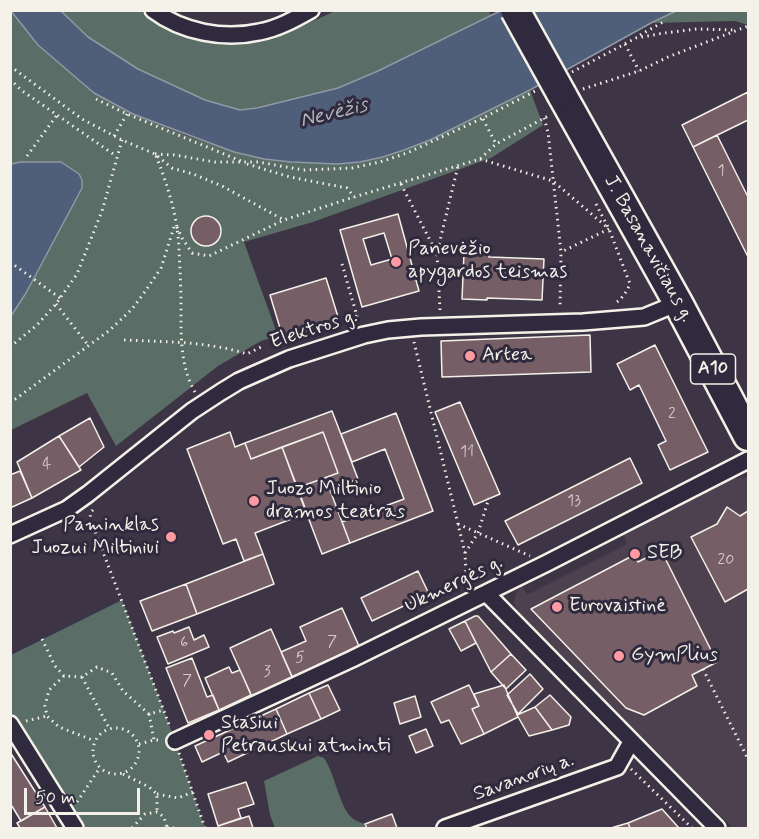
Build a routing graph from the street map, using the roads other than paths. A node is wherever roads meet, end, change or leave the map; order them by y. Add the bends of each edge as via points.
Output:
1 (153, 10) edge
2 (515, 10) edge
3 (304, 12) edge
4 (678, 303) junction
5 (748, 436) edge
6 (748, 460) edge
7 (10, 535) edge
8 (486, 593) junction
9 (11, 725) edge
10 (175, 741) road end
11 (631, 742) junction
12 (71, 822) edge
13 (445, 828) edge
14 (717, 828) edge

1 - 3 street via 185,27 234,35 260,32
2 - 4 highway, J. Basanavičiaus g. / A10, bridge
4 - 5 highway, J. Basanavičiaus g. / A10
4 - 7 street, Elektros g. via 645,317 411,328 368,334 289,359 239,381 201,405 67,509
6 - 8 street, Ukmergės g.
8 - 10 street, Ukmergės g.
8 - 11 street
9 - 12 street
11 - 13 street, Savanorių a. via 619,764
11 - 14 street

